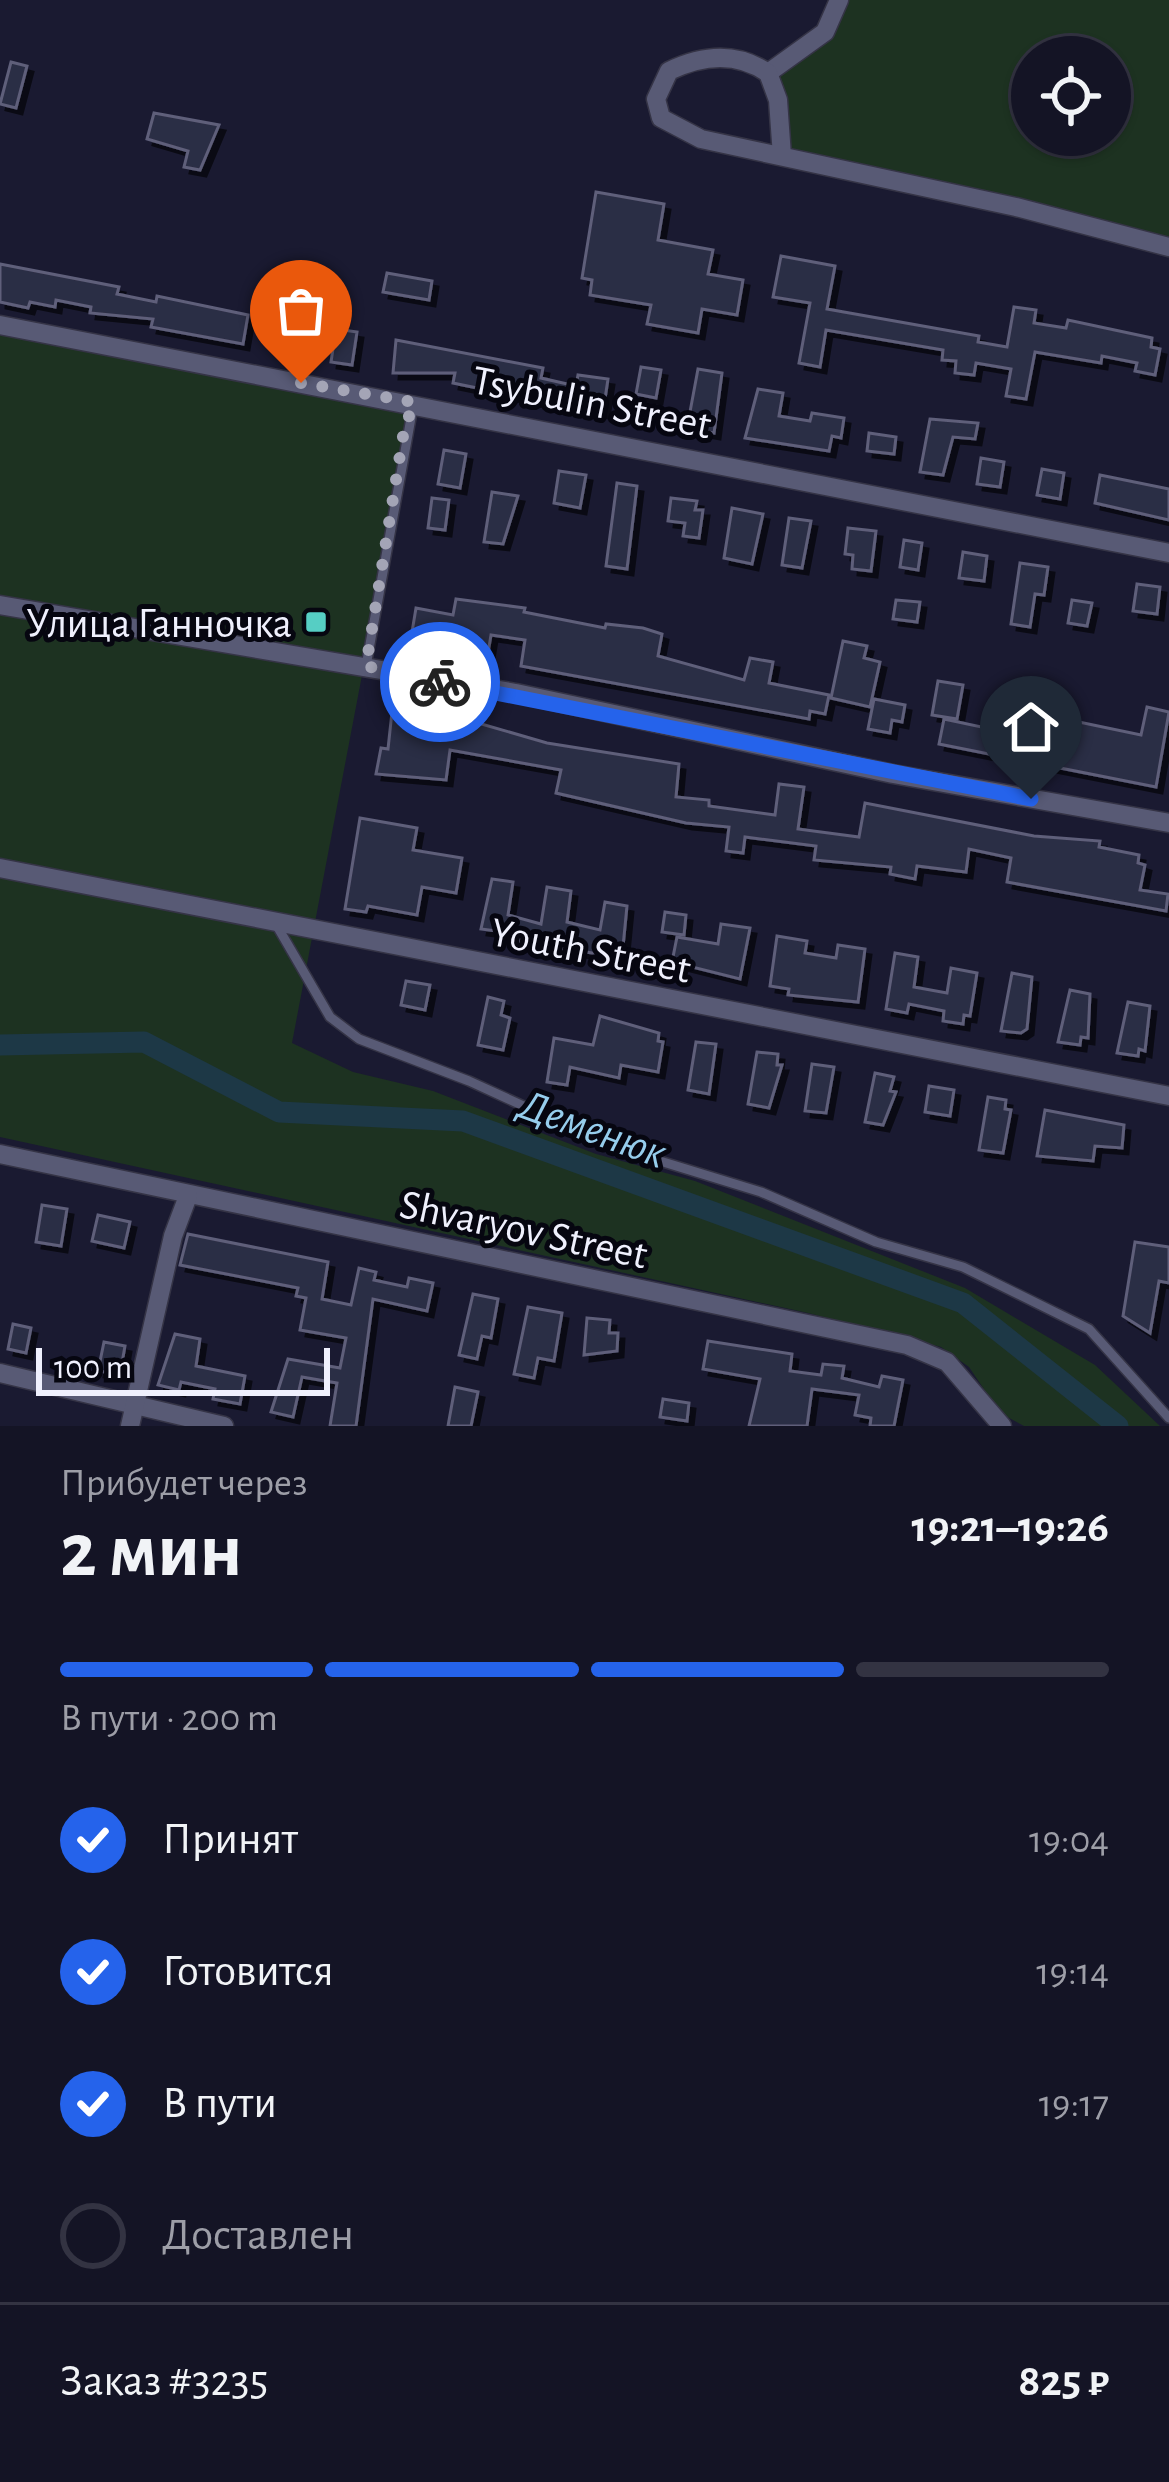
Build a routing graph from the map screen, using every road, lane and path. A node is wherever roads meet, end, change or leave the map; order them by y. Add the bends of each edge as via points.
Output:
1 (839, 0) edge
2 (767, 74) junction
3 (782, 156) junction
4 (1169, 247) edge
5 (0, 325) edge
6 (414, 402) junction
7 (1169, 553) edge
8 (0, 604) edge
9 (366, 666) junction
10 (1169, 823) edge
11 (0, 868) edge
12 (275, 923) junction
13 (1169, 1096) edge
14 (0, 1154) edge
15 (188, 1196) junction
16 (0, 1373) edge
17 (133, 1405) junction
18 (1169, 1418) edge
19 (130, 1426) edge
20 (224, 1426) edge
21 (1001, 1426) edge

1 - 2 street via 825,32
2 - 3 street via 778,100
2 - 3 street via 728,57 694,59 669,71 656,99 661,118 701,140
3 - 4 street
5 - 6 street, Tsybulin Street
6 - 7 street, Tsybulin Street
6 - 9 lane
8 - 9 street
9 - 10 street
11 - 12 street, Youth Street
12 - 13 street, Youth Street
12 - 18 lane via 330,1017 358,1039 610,1146 963,1267 1089,1329
14 - 15 street, Shvaryov Street
15 - 17 street
15 - 21 street, Shvaryov Street via 907,1346 947,1362
16 - 17 street
17 - 19 street
17 - 20 street

